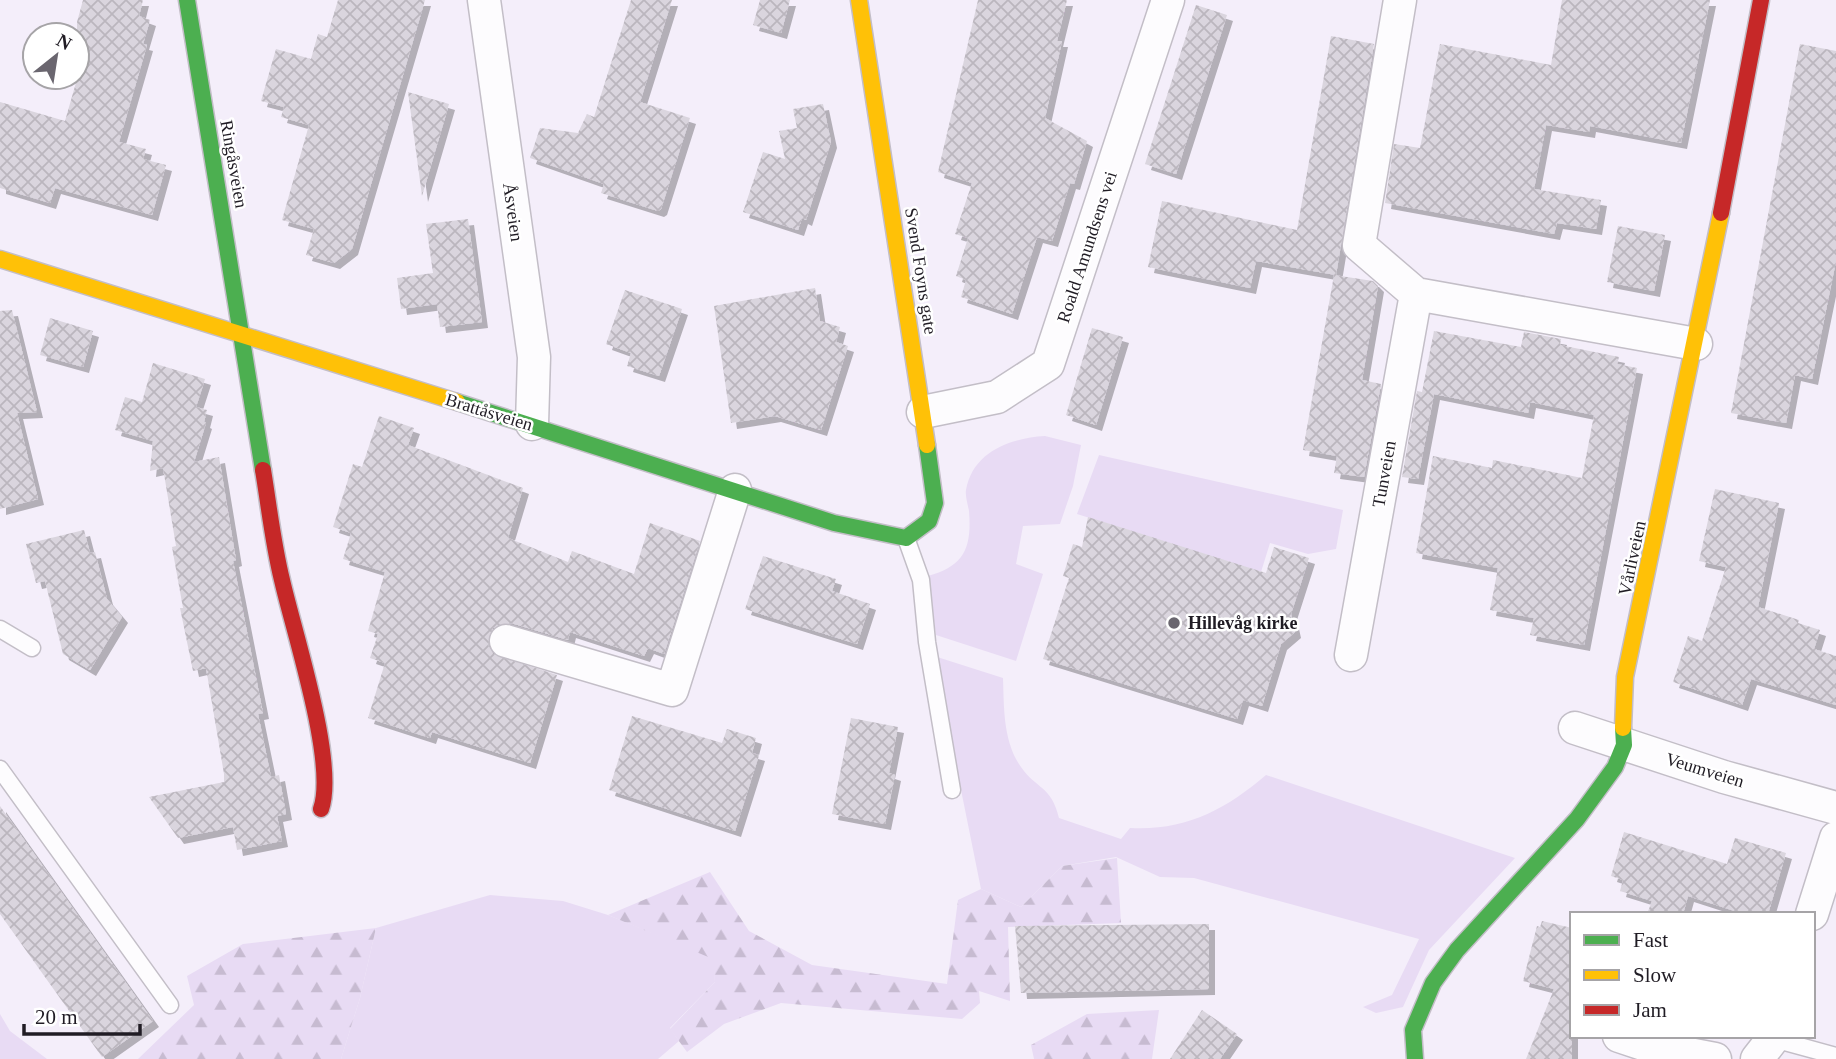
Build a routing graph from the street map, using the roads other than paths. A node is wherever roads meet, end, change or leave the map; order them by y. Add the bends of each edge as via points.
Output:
1 (187, 0) edge
2 (484, 0) edge
3 (859, 0) edge
4 (1168, 0) edge
5 (1400, 0) edge
6 (1761, 0) edge
7 (0, 259) edge
8 (1416, 294) junction
9 (244, 334) junction
10 (1696, 344) junction
11 (923, 412) junction
12 (532, 424) junction
13 (735, 490) junction
14 (906, 538) junction
15 (0, 629) edge
16 (506, 641) dead end
17 (32, 648) dead end
18 (1351, 655) dead end
19 (1576, 728) dead end
20 (1624, 745) junction
21 (0, 769) edge
22 (952, 790) dead end
23 (1836, 808) edge
24 (321, 809) dead end
25 (1836, 838) edge
26 (1813, 912) edge
27 (170, 1004) dead end
28 (1625, 1038) edge
29 (1769, 1045) edge
30 (1836, 1056) edge
31 (1415, 1059) edge
32 (1715, 1059) edge

1 - 9 street, Ringåsveien
2 - 12 street, Åsveien via 534,357
3 - 11 street, Svend Foyns gate
4 - 11 street, Roald Amundsens vei via 1048,364 998,397
5 - 8 street via 1359,245
6 - 10 street, Vårliveien
7 - 9 street, Brattåsveien
8 - 10 street
8 - 18 street, Tunveien
9 - 12 street, Brattåsveien
9 - 24 street via 281,578 315,717 327,792
10 - 20 street, Vårliveien via 1625,677
11 - 14 street, Svend Foyns gate via 934,503 929,521
12 - 13 street, Brattåsveien
13 - 14 street, Brattåsveien via 834,523
13 - 16 street via 672,690
14 - 22 lane via 921,580
15 - 17 lane
19 - 20 street, Veumveien
20 - 23 street, Veumveien
20 - 31 street, Vårliveien via 1615,767 1577,819 1457,950 1433,983 1413,1030
21 - 27 lane
25 - 26 street
28 - 32 street
29 - 30 lane

